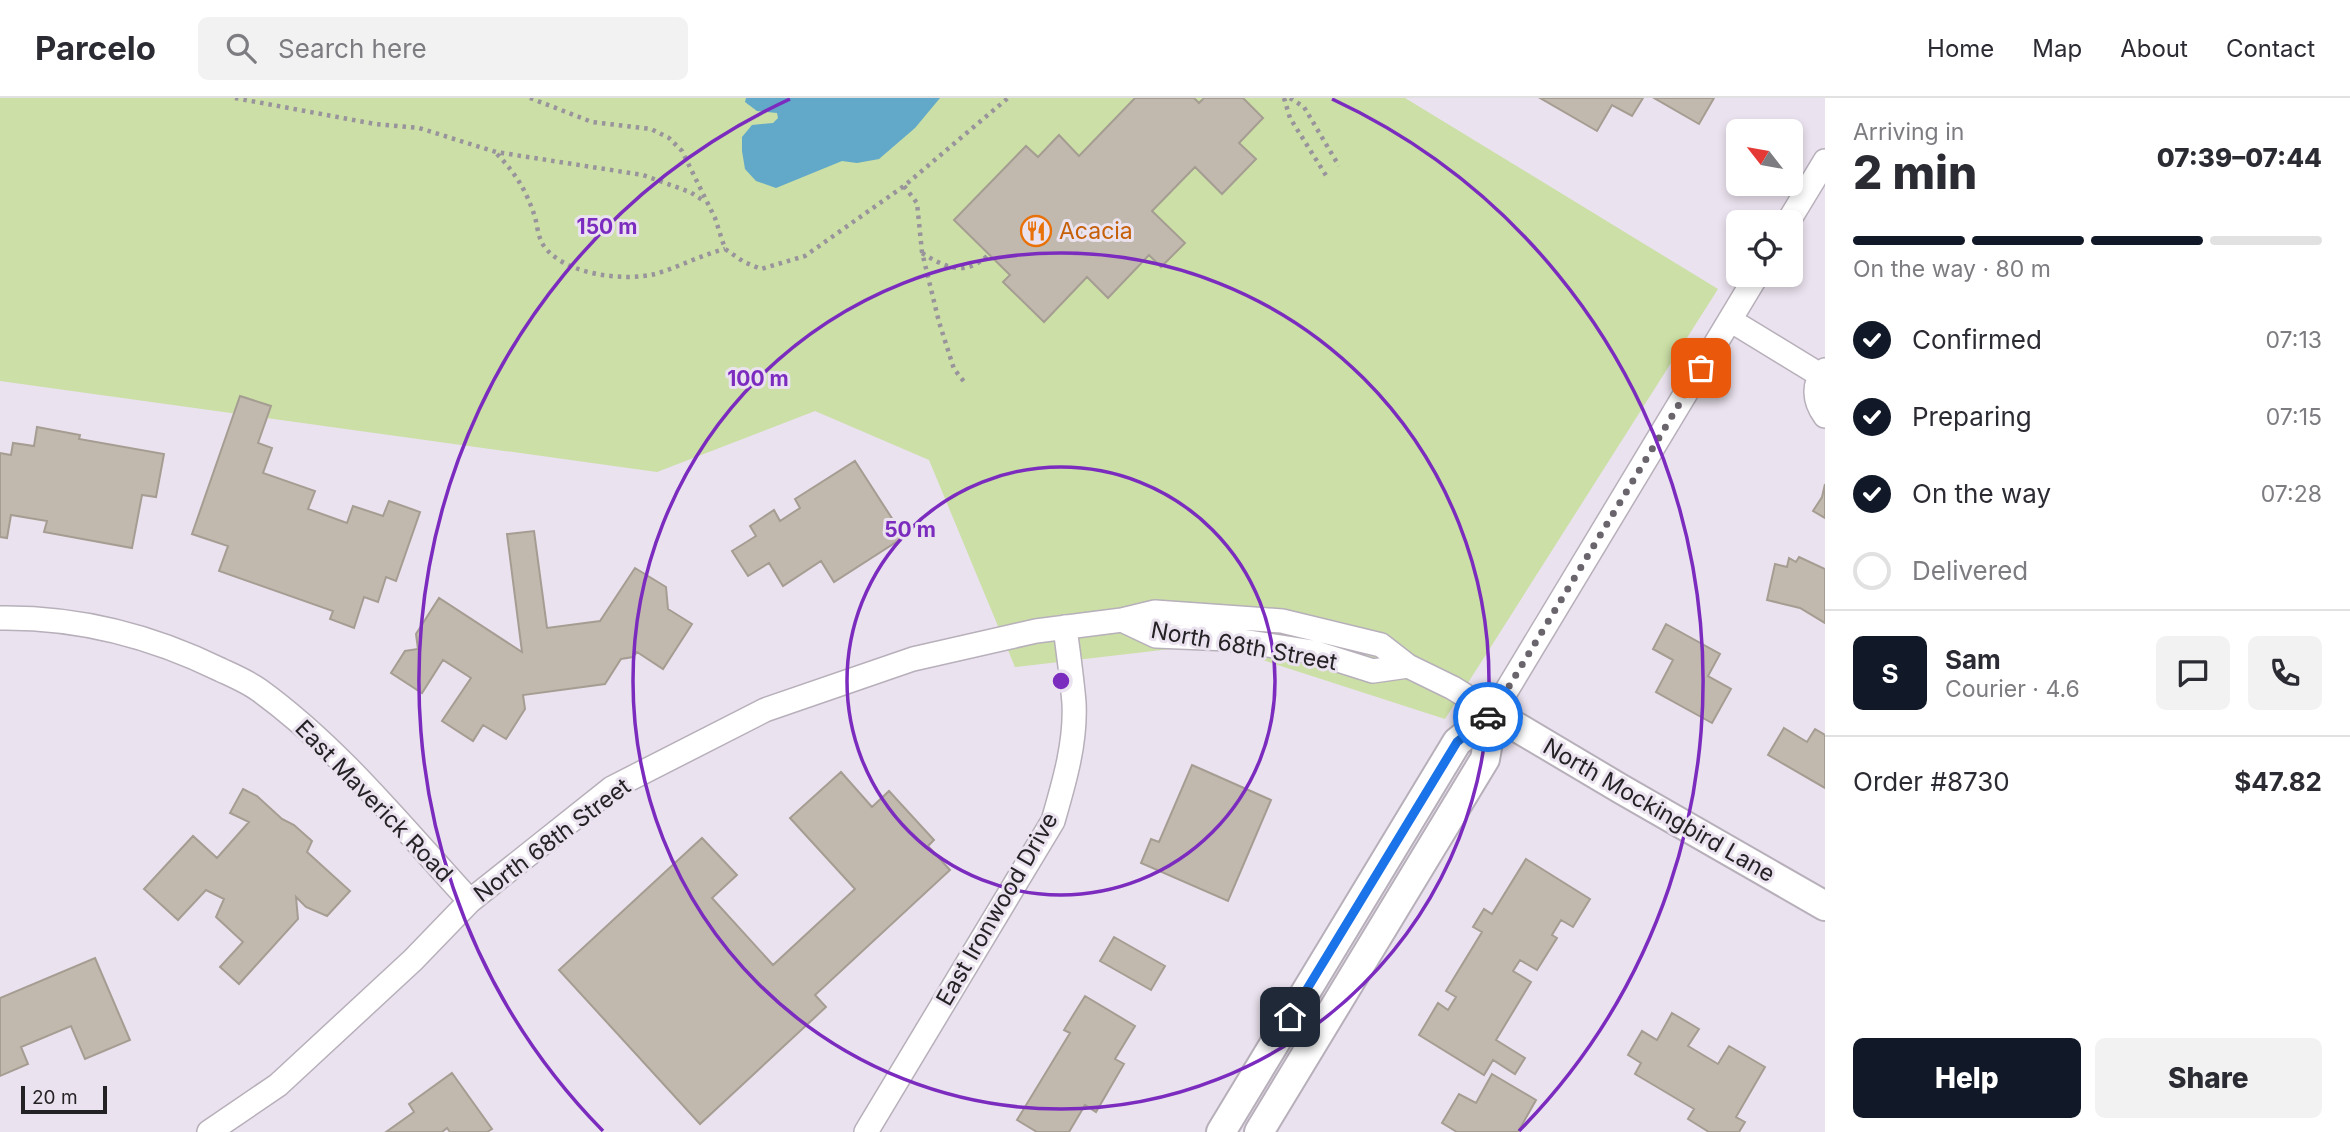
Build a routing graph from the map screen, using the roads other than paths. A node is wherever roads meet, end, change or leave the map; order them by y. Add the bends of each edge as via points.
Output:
1 (1825, 161) edge
2 (1795, 210) edge
3 (1750, 287) edge
4 (1730, 320) junction
5 (1823, 372) edge
6 (1825, 416) edge
7 (0, 618) edge
8 (1065, 627) junction
9 (1493, 713) junction
10 (470, 901) junction
11 (1825, 906) edge
12 (209, 1132) edge
13 (866, 1132) edge
14 (1221, 1132) edge
15 (1259, 1132) edge

1 - 2 street
3 - 4 street
4 - 5 street
4 - 9 street
5 - 6 street via 1816,397
7 - 10 street, East Maverick Road via 129,634 200,659 257,688 320,739
8 - 9 street, North 68th Street via 1156,612 1282,621 1381,645 1408,666
8 - 10 street, North 68th Street via 913,659 765,710 612,788
8 - 13 street, East Ironwood Drive via 1074,705 1066,780 1053,821
9 - 11 street, North Mockingbird Lane
9 - 14 street via 1457,742
9 - 15 street via 1485,759
10 - 12 street, North 68th Street via 278,1085

